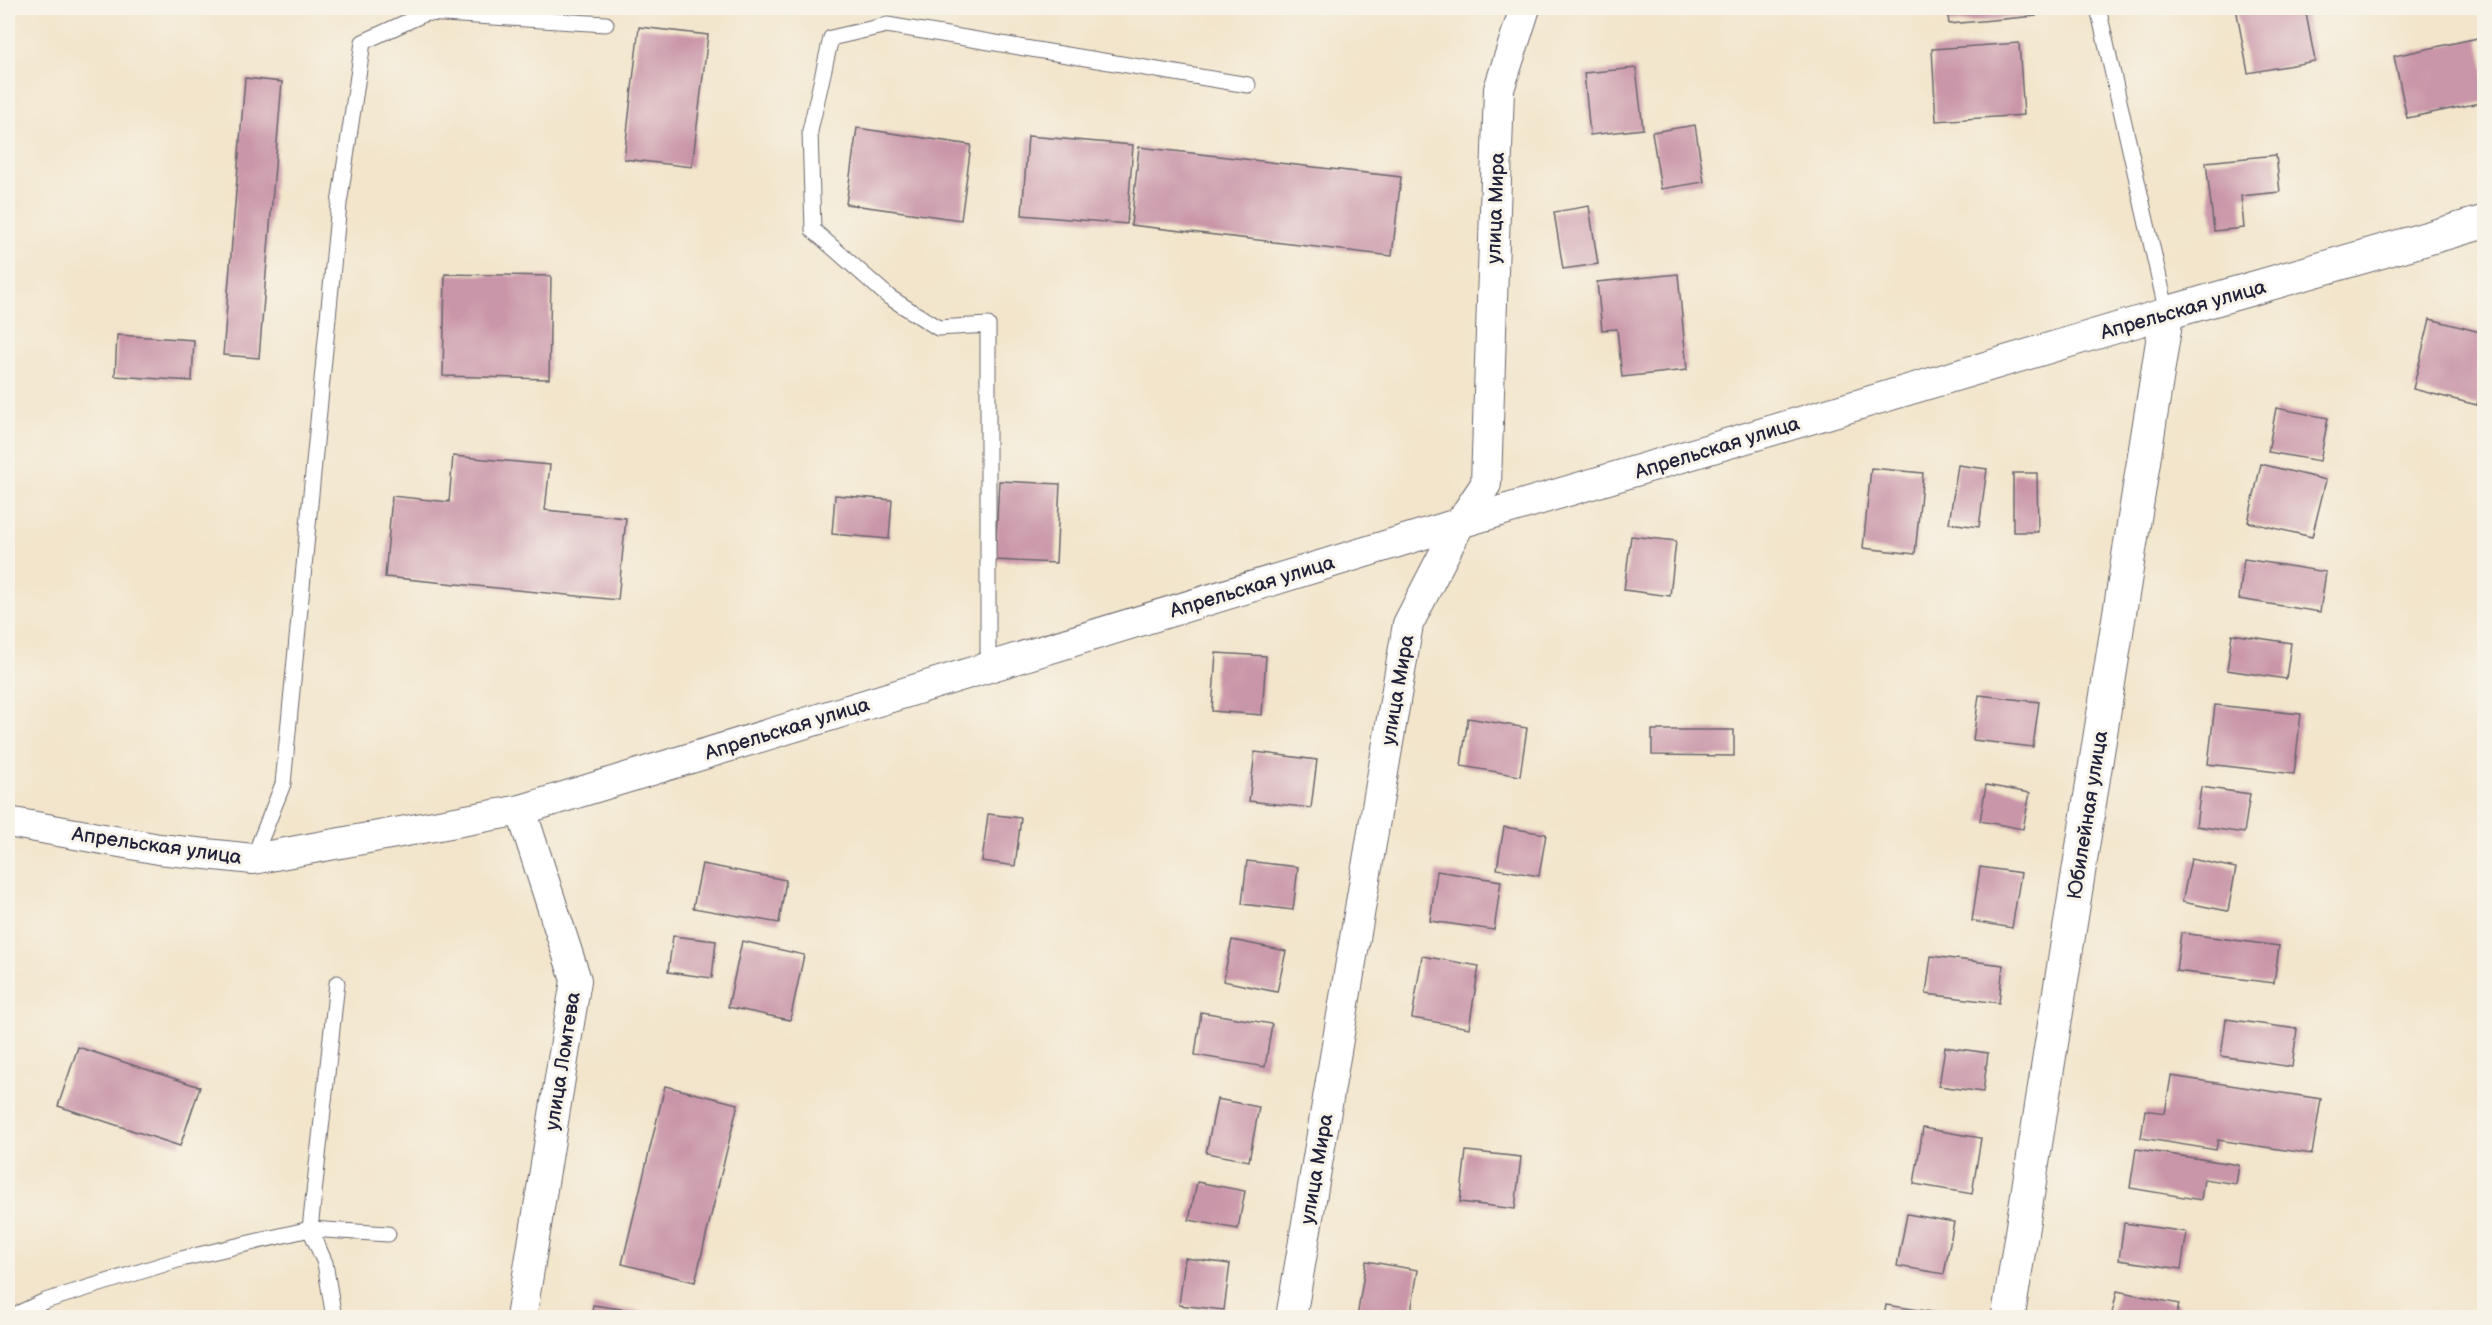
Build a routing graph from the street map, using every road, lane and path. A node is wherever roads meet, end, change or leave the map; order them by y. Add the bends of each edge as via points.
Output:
1 (1525, 8) edge
2 (2098, 8) edge
3 (606, 24) dead end
4 (1248, 85) dead end
5 (2484, 222) edge
6 (2167, 314) junction
7 (1460, 523) junction
8 (988, 666) junction
9 (521, 810) junction
10 (8, 822) edge
11 (253, 859) junction
12 (337, 982) dead end
13 (310, 1229) junction
14 (388, 1234) dead end
15 (8, 1317) edge
16 (334, 1317) edge
17 (520, 1317) edge
18 (1291, 1317) edge
19 (2008, 1317) edge

1 - 7 street, улица Мира via 1498,89 1486,484
2 - 6 lane
3 - 11 lane via 426,13 363,42 339,204 283,784
4 - 8 lane via 888,25 831,38 810,131 813,230 888,297 938,328 987,325
5 - 6 street, Апрельская улица
6 - 7 street, Апрельская улица
6 - 19 street, Юбилейная улица
7 - 8 street, Апрельская улица
7 - 18 street, улица Мира via 1408,624
8 - 9 street, Апрельская улица
9 - 11 street, Апрельская улица
9 - 17 street, улица Ломтева via 576,980
10 - 11 street, Апрельская улица via 159,849
12 - 13 lane
13 - 14 lane
13 - 15 lane via 181,1260 45,1301
13 - 16 lane via 325,1263

